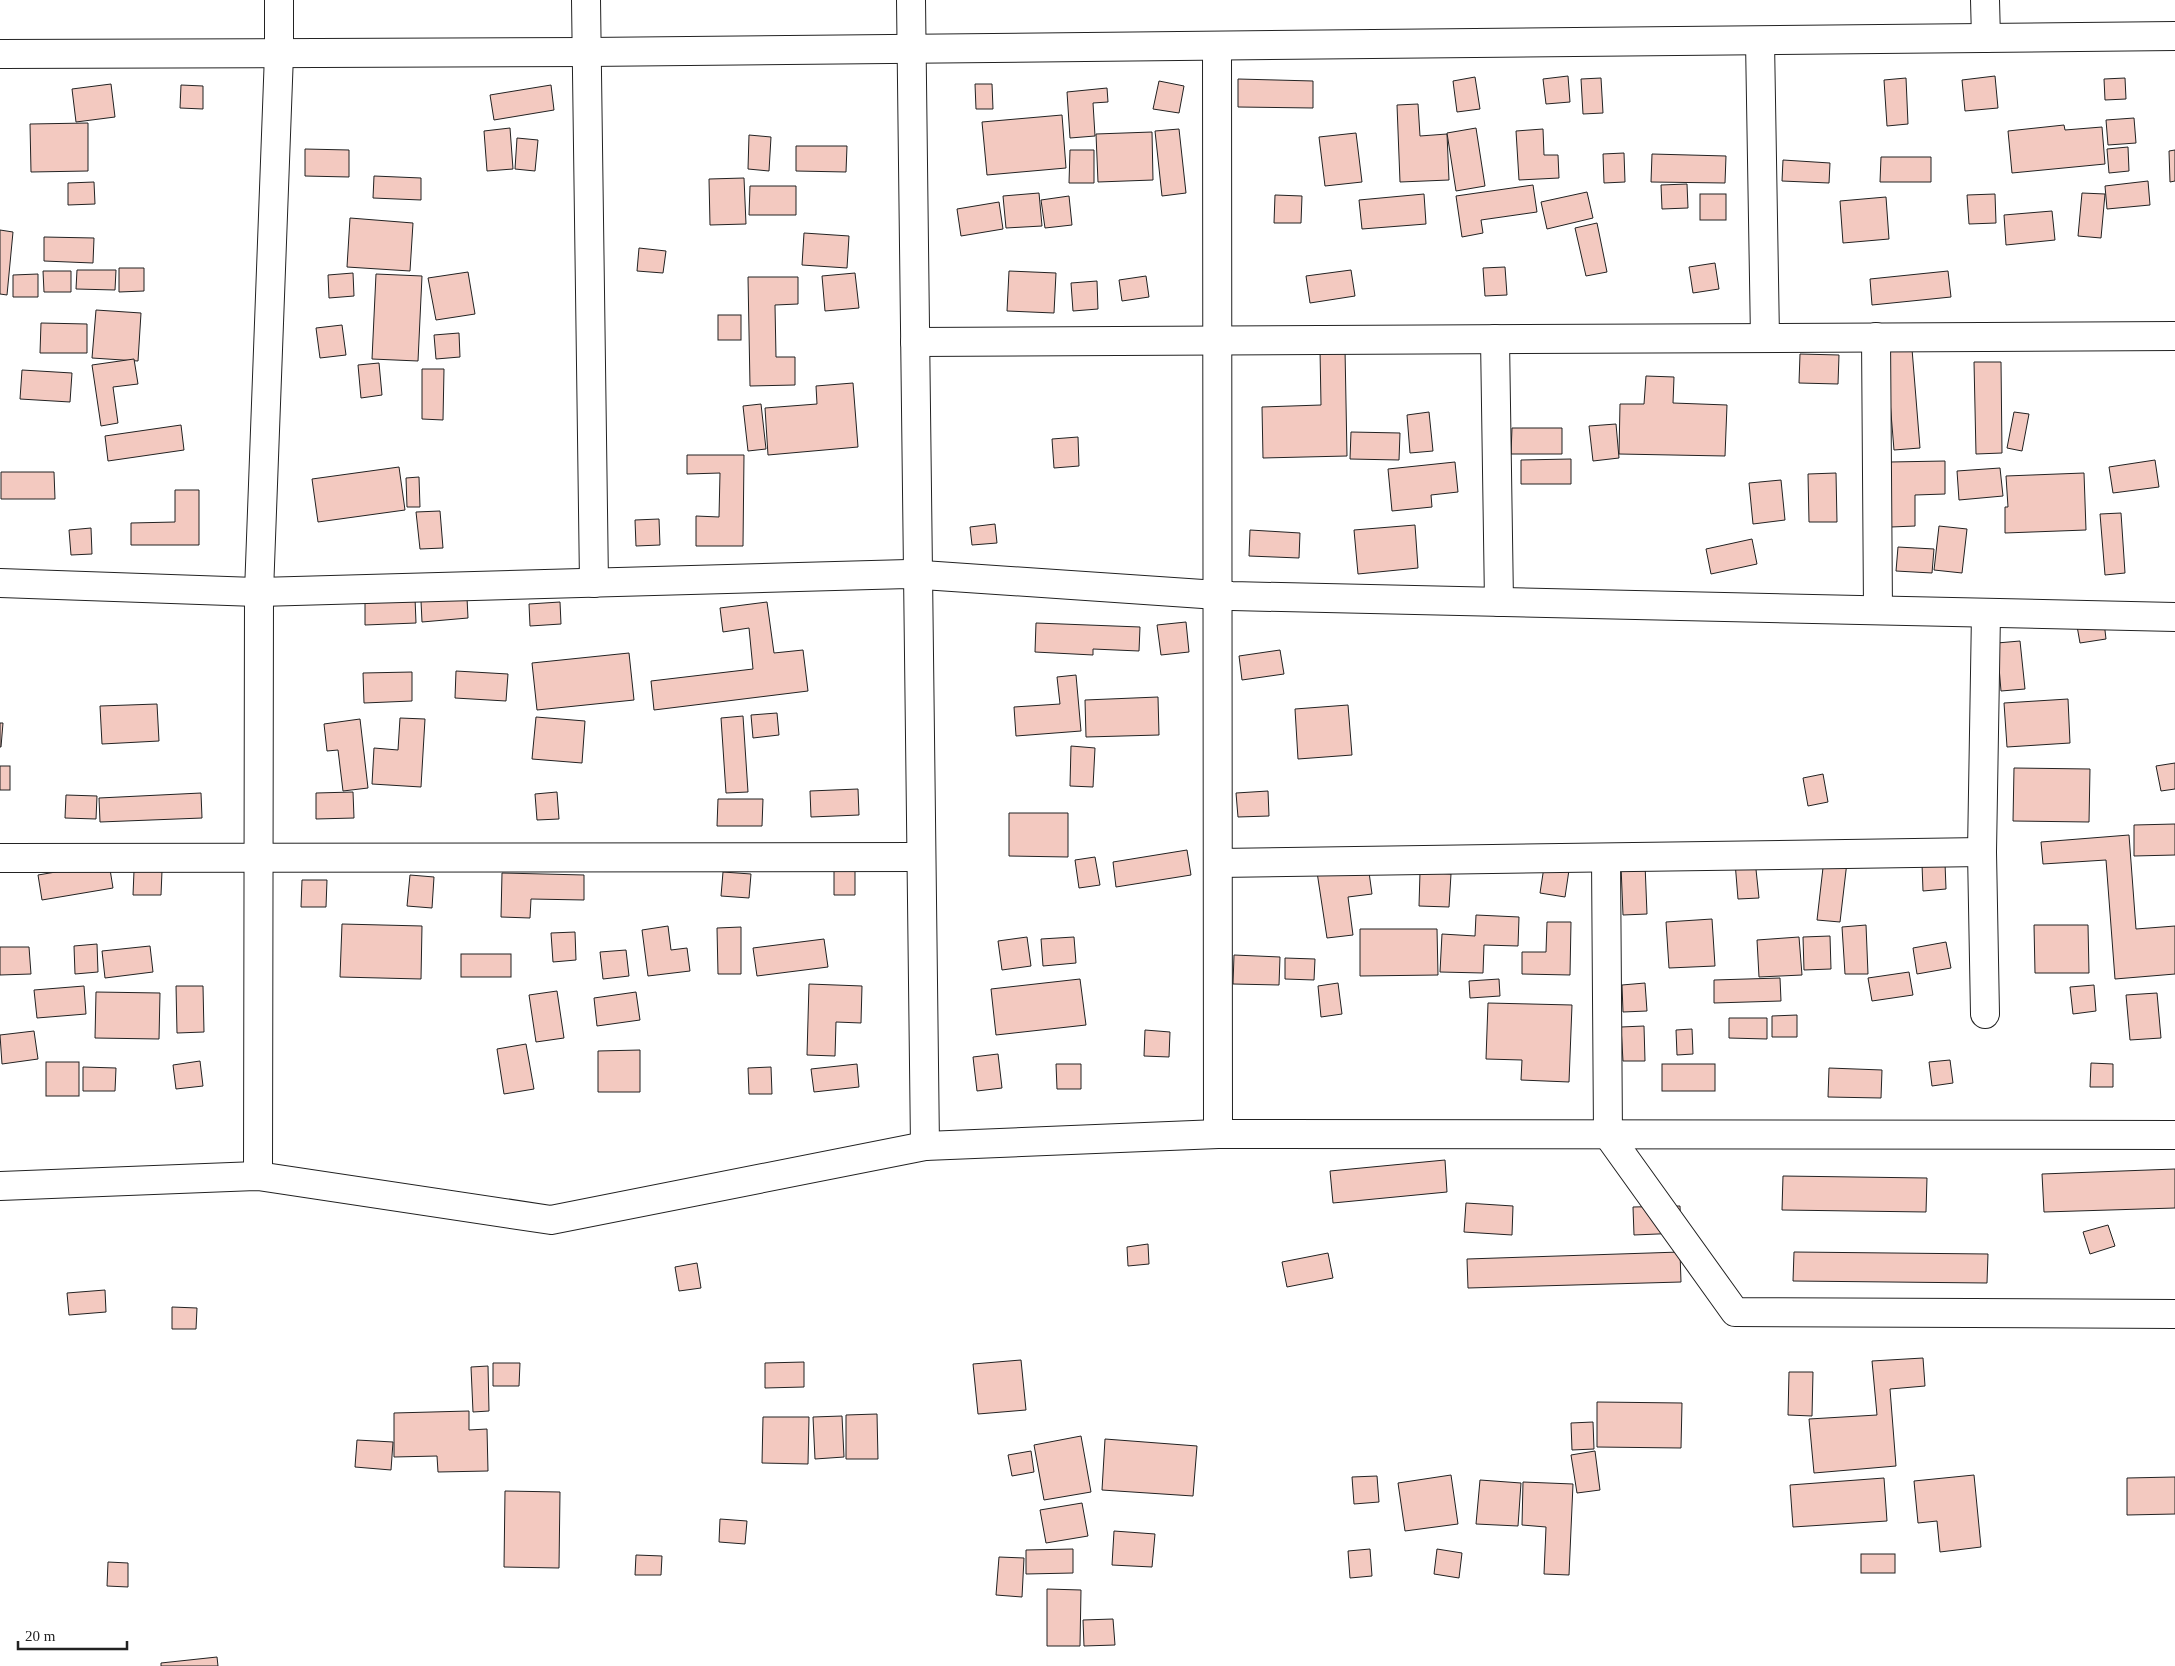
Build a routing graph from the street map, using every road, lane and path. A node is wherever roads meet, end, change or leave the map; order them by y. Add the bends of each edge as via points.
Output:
1 (279, 0) edge
2 (586, 0) edge
3 (911, 0) edge
4 (1985, 0) edge
5 (2175, 36) edge
6 (1986, 38) junction
7 (1760, 41) junction
8 (1217, 46) junction
9 (911, 49) junction
10 (587, 52) junction
11 (0, 54) edge
12 (279, 54) junction
13 (2175, 336) edge
14 (1876, 337) junction
15 (1765, 338) junction
16 (1495, 339) junction
17 (1217, 341) junction
18 (915, 342) junction
19 (918, 574) junction
20 (0, 583) edge
21 (594, 583) junction
22 (259, 592) junction
23 (1217, 595) junction
24 (1499, 602) junction
25 (1878, 610) junction
26 (1986, 613) junction
27 (2175, 617) edge
28 (1982, 852) junction
29 (258, 857) junction
30 (921, 857) junction
31 (0, 858) edge
32 (1606, 858) junction
33 (1218, 864) junction
34 (1985, 1014) dead end
35 (1218, 1134) junction
36 (1608, 1135) junction
37 (2175, 1135) edge
38 (925, 1146) junction
39 (258, 1176) junction
40 (0, 1186) edge
41 (2175, 1314) edge

1 - 12 street
2 - 10 street
3 - 9 street
4 - 6 street
5 - 6 street
6 - 7 street
7 - 8 street
7 - 15 street
8 - 9 street
8 - 17 street
9 - 10 street
9 - 18 street
10 - 12 street
10 - 21 street
11 - 12 street
12 - 22 street
13 - 14 street
14 - 15 street
14 - 25 street
15 - 16 street
16 - 17 street
16 - 24 street
17 - 18 street
17 - 23 street
18 - 19 street
19 - 21 street
19 - 23 street
19 - 30 street
20 - 22 street
21 - 22 street
22 - 29 street
23 - 24 street
23 - 33 street
24 - 25 street
25 - 26 street
26 - 27 street
26 - 28 street
28 - 32 street
28 - 34 street
29 - 30 street
29 - 31 street
29 - 39 street
30 - 38 street
32 - 33 street
32 - 36 street
33 - 35 street
35 - 36 street
35 - 38 street
36 - 37 street
36 - 41 street via 1735,1312
38 - 39 street via 551,1220
39 - 40 street

